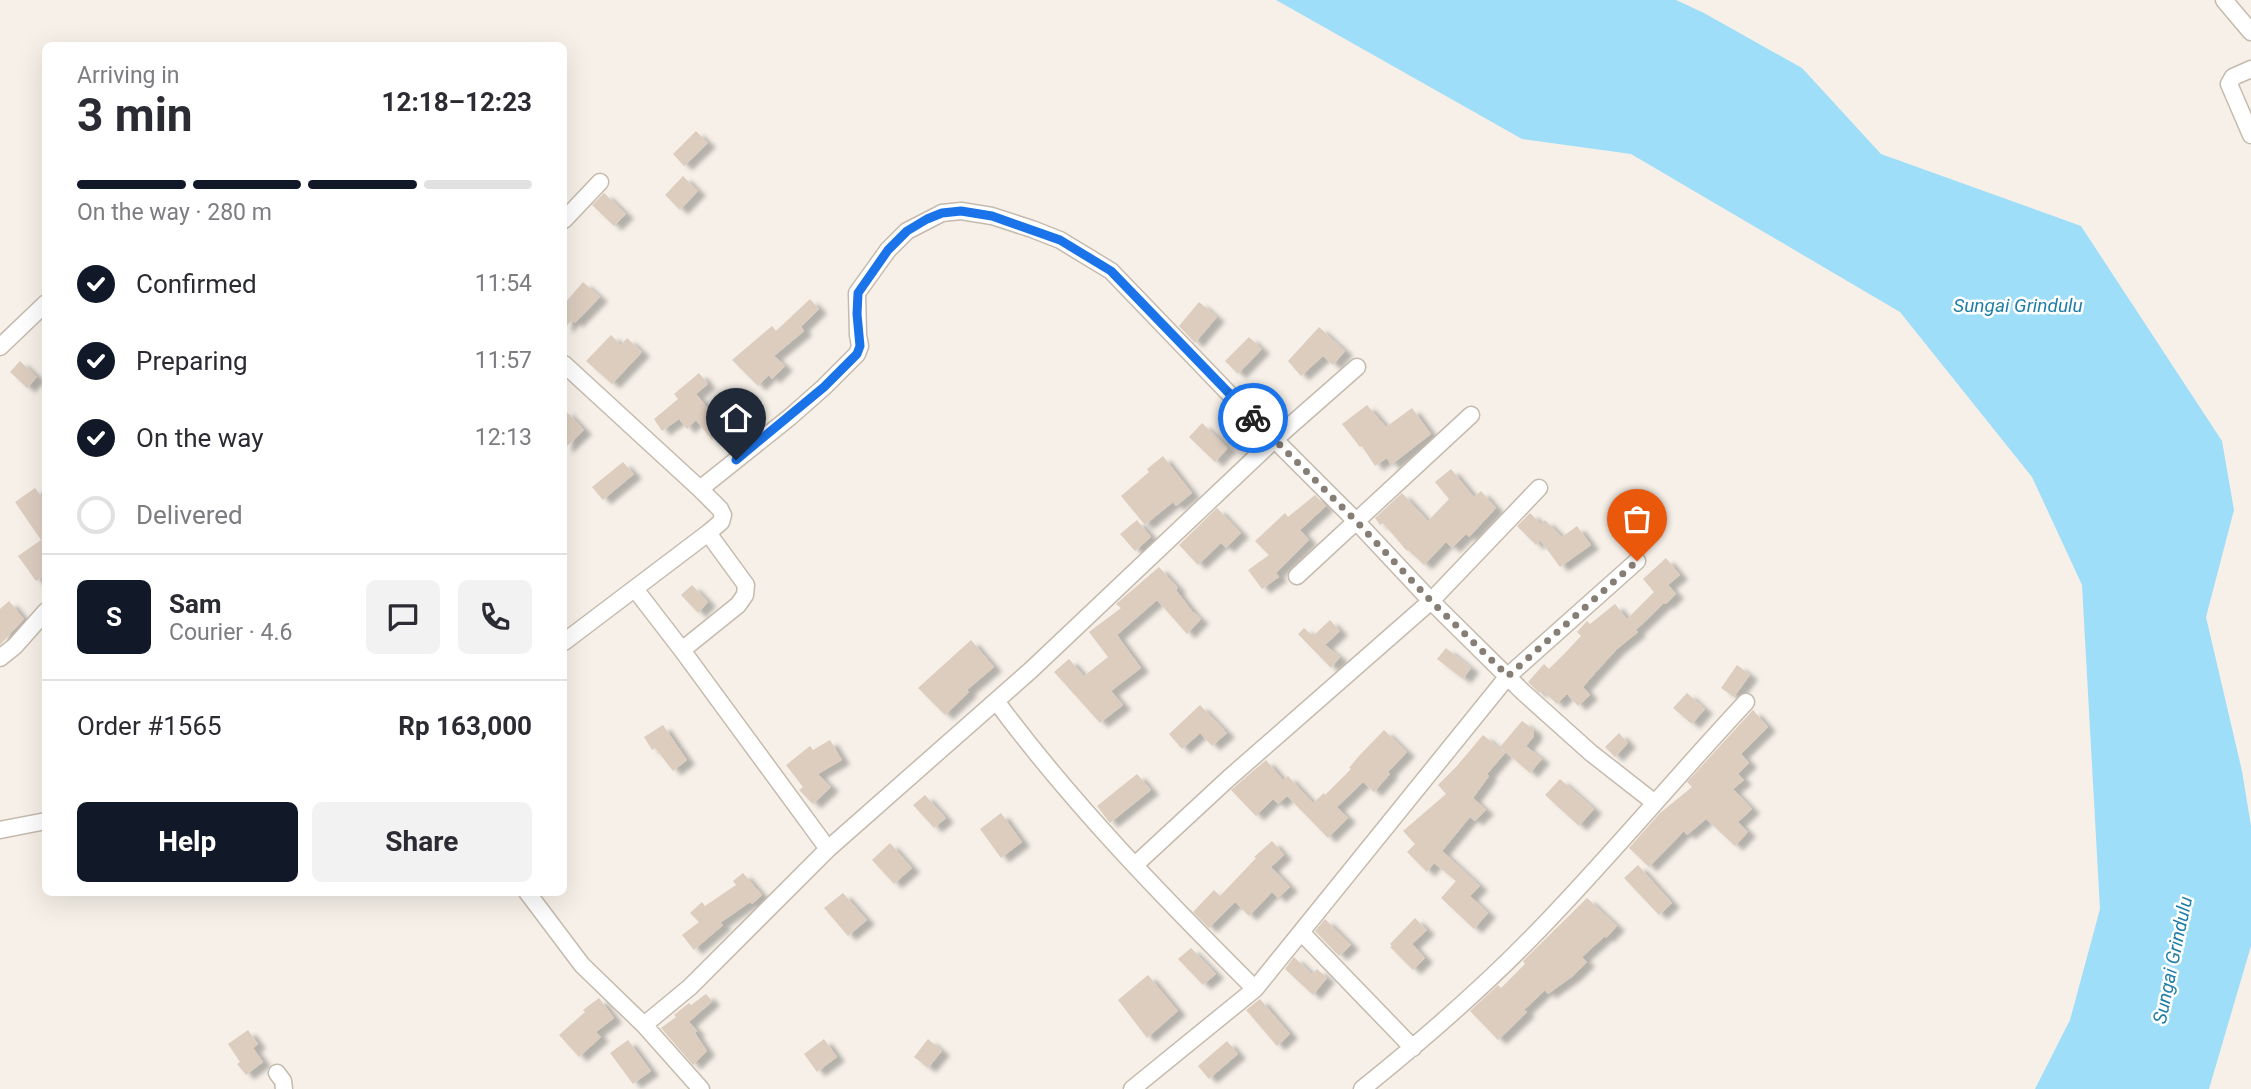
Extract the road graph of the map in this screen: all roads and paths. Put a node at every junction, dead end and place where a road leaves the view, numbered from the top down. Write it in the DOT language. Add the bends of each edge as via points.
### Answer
graph roads {
  1 [pos="2224,0"];
  2 [pos="2251,33"];
  3 [pos="2251,69"];
  4 [pos="2251,135"];
  5 [pos="600,182"];
  6 [pos="567,217"];
  7 [pos="42,307"];
  8 [pos="0,347"];
  9 [pos="567,367"];
  10 [pos="1357,367"];
  11 [pos="1471,415"];
  12 [pos="1274,440"];
  13 [pos="1539,488"];
  14 [pos="700,489"];
  15 [pos="1356,521"];
  16 [pos="708,533"];
  17 [pos="1637,561"];
  18 [pos="1297,576"];
  19 [pos="635,589"];
  20 [pos="1431,601"];
  21 [pos="42,616"];
  22 [pos="567,640"];
  23 [pos="682,650"];
  24 [pos="0,658"];
  25 [pos="1508,676"];
  26 [pos="996,701"];
  27 [pos="1746,702"];
  28 [pos="1655,803"];
  29 [pos="42,822"];
  30 [pos="0,830"];
  31 [pos="828,849"];
  32 [pos="1135,865"];
  33 [pos="530,896"];
  34 [pos="1301,932"];
  35 [pos="1255,989"];
  36 [pos="643,1025"];
  37 [pos="1413,1048"];
  38 [pos="278,1073"];
  39 [pos="284,1089"];
  40 [pos="701,1089"];
  41 [pos="1132,1089"];
  42 [pos="1362,1089"];
  1 -- 2 [label="street"];
  3 -- 4 [label="street" via="2228,84"];
  5 -- 6 [label="street"];
  7 -- 8 [label="street"];
  9 -- 14 [label="street"];
  10 -- 12 [label="street"];
  11 -- 15 [label="street"];
  12 -- 14 [label="street" via="1111,271 1060,240 992,216 961,211 927,219 888,250 858,293 857,354 790,418"];
  12 -- 15 [label="street"];
  12 -- 26 [label="street"];
  13 -- 20 [label="street"];
  14 -- 16 [label="street" via="723,515"];
  15 -- 18 [label="street"];
  15 -- 20 [label="street"];
  16 -- 19 [label="street"];
  16 -- 23 [label="street" via="746,585 745,595"];
  17 -- 25 [label="street"];
  19 -- 22 [label="street"];
  19 -- 23 [label="street"];
  20 -- 25 [label="street"];
  20 -- 32 [label="street"];
  21 -- 24 [label="street"];
  23 -- 31 [label="street"];
  25 -- 28 [label="street" via="1591,753"];
  25 -- 34 [label="street"];
  26 -- 31 [label="street"];
  26 -- 32 [label="street" via="1072,797"];
  27 -- 28 [label="street"];
  28 -- 37 [label="street" via="1536,934"];
  29 -- 30 [label="street"];
  31 -- 36 [label="street" via="690,987"];
  32 -- 35 [label="street"];
  33 -- 36 [label="street" via="582,965"];
  34 -- 35 [label="street"];
  34 -- 37 [label="street"];
  35 -- 41 [label="street"];
  36 -- 40 [label="street"];
  37 -- 42 [label="street"];
  38 -- 39 [label="street"];
}
